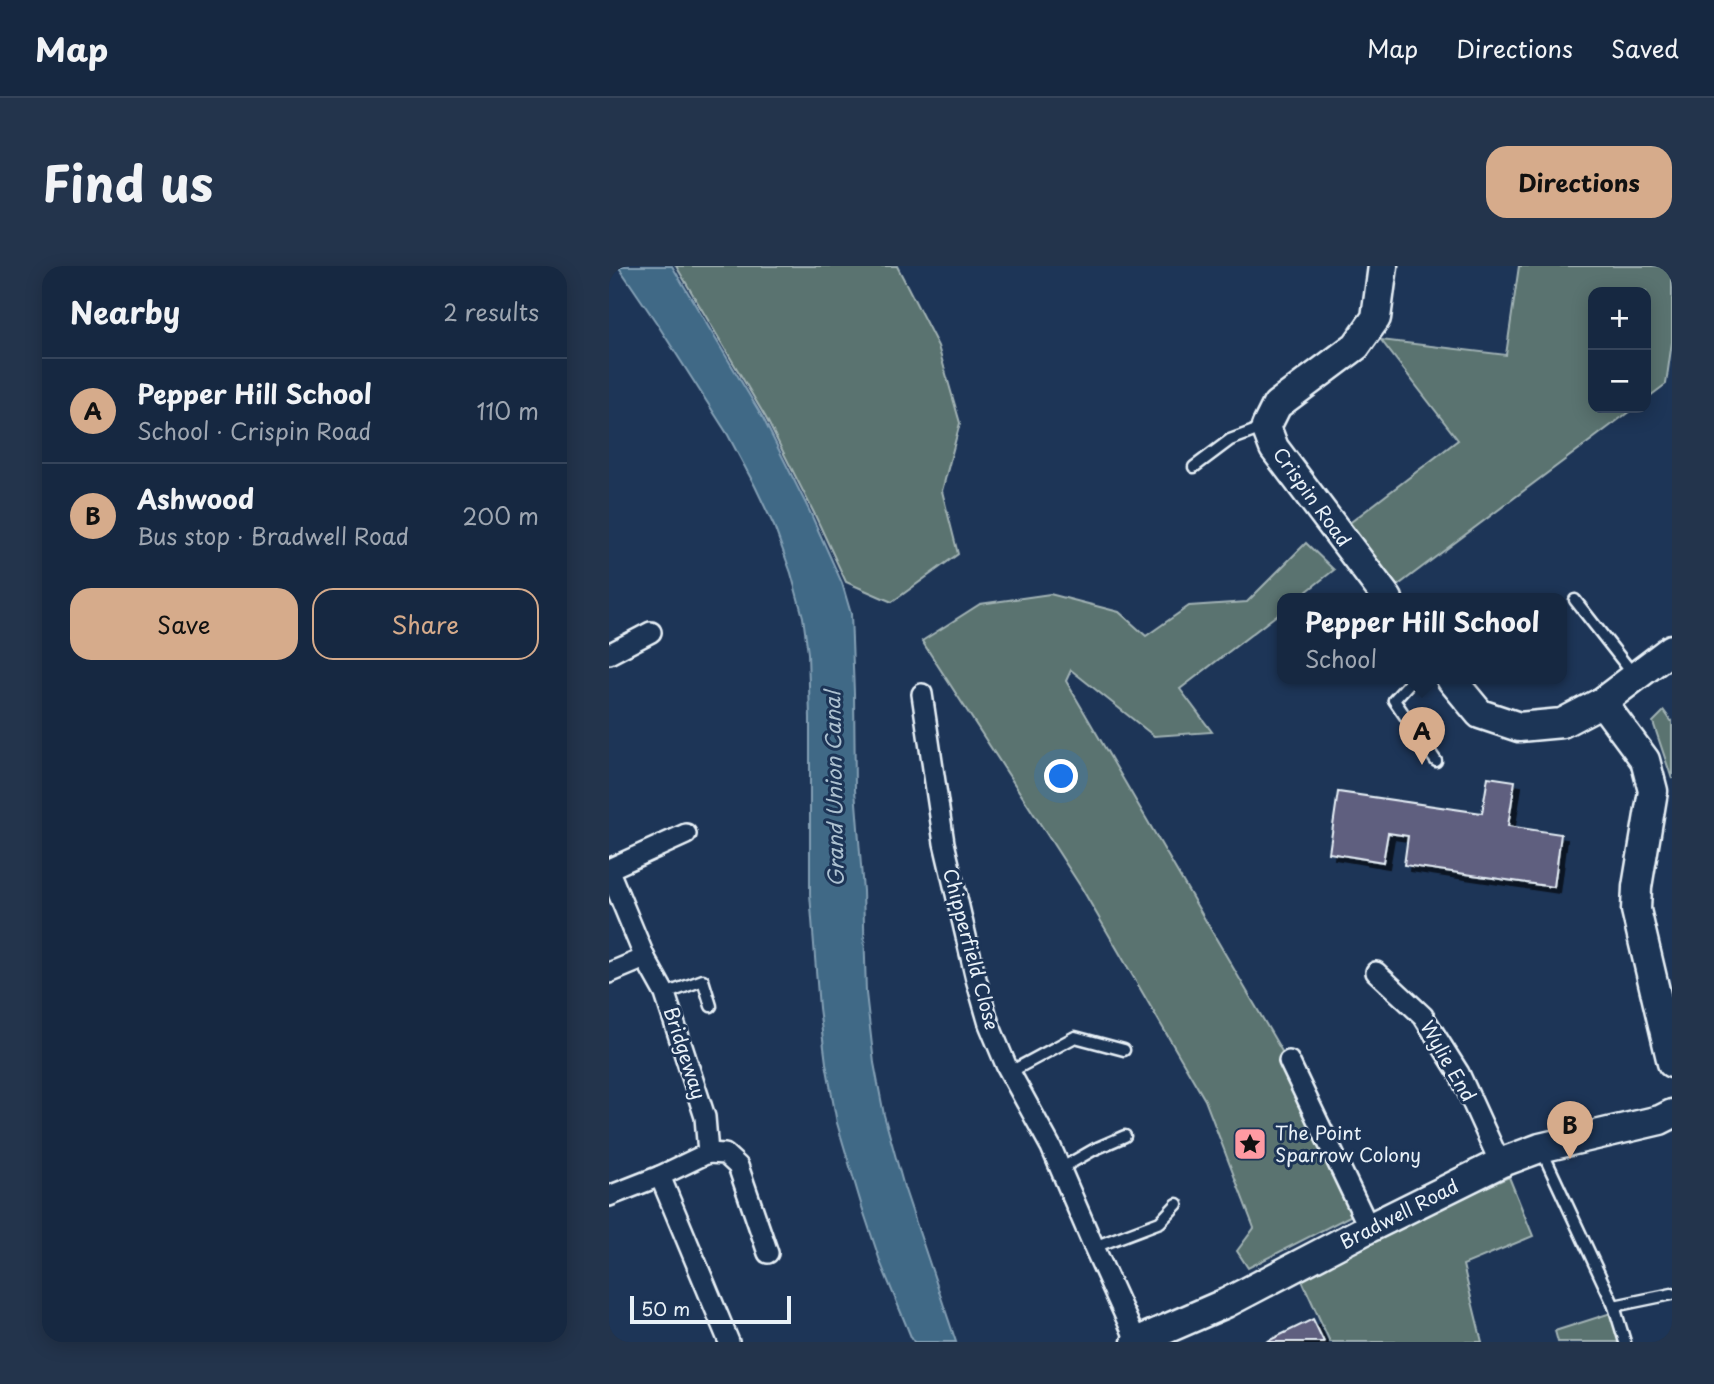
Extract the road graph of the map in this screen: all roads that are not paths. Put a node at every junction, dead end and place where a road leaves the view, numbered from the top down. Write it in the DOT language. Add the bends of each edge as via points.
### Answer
graph roads {
  1 [pos="1383,266"];
  2 [pos="1266,427"];
  3 [pos="1193,467"];
  4 [pos="1383,593"];
  5 [pos="1575,600"];
  6 [pos="651,632"];
  7 [pos="1672,649"];
  8 [pos="609,654"];
  9 [pos="1635,677"];
  10 [pos="1408,684"];
  11 [pos="1455,684"];
  12 [pos="922,694"];
  13 [pos="1602,702"];
  14 [pos="1436,761"];
  15 [pos="686,834"];
  16 [pos="609,870"];
  17 [pos="645,958"];
  18 [pos="1376,972"];
  19 [pos="609,974"];
  20 [pos="665,994"];
  21 [pos="711,1006"];
  22 [pos="1124,1050"];
  23 [pos="1289,1061"];
  24 [pos="1672,1063"];
  25 [pos="1010,1072"];
  26 [pos="1672,1114"];
  27 [pos="1125,1136"];
  28 [pos="1540,1148"];
  29 [pos="708,1153"];
  30 [pos="1500,1163"];
  31 [pos="1060,1169"];
  32 [pos="660,1176"];
  33 [pos="609,1196"];
  34 [pos="1177,1203"];
  35 [pos="1359,1233"];
  36 [pos="1094,1247"];
  37 [pos="768,1253"];
  38 [pos="1672,1294"];
  39 [pos="1615,1306"];
  40 [pos="729,1342"];
  41 [pos="1137,1342"];
  42 [pos="1625,1342"];
  1 -- 2 [label="street, Crispin Road" via="1376,318 1356,346 1277,405"];
  2 -- 3 [label="lane" via="1230,440"];
  2 -- 4 [label="street, Crispin Road" via="1273,448"];
  5 -- 9 [label="lane"];
  6 -- 8 [label="street"];
  7 -- 9 [label="street"];
  9 -- 13 [label="street"];
  10 -- 14 [label="lane" via="1394,700"];
  11 -- 13 [label="street" via="1480,714 1519,727 1562,723"];
  12 -- 25 [label="street, Chipperfield Close" via="944,843 960,915 989,1024"];
  13 -- 24 [label="street" via="1645,760 1653,791 1636,910"];
  15 -- 16 [label="street, Bridgeway"];
  16 -- 17 [label="street, Bridgeway"];
  17 -- 19 [label="street"];
  17 -- 20 [label="street, Bridgeway"];
  18 -- 30 [label="street, Wylie End" via="1423,1016 1459,1073"];
  20 -- 21 [label="lane" via="703,981"];
  20 -- 29 [label="street, Bridgeway" via="705,1116"];
  22 -- 25 [label="lane" via="1075,1037"];
  23 -- 35 [label="street"];
  25 -- 31 [label="street, Chipperfield Close"];
  26 -- 28 [label="street, Bradwell Road"];
  27 -- 31 [label="lane"];
  28 -- 30 [label="street, Bradwell Road"];
  28 -- 39 [label="lane"];
  29 -- 32 [label="street"];
  29 -- 37 [label="street" via="725,1154 737,1166"];
  30 -- 35 [label="street, Bradwell Road"];
  31 -- 36 [label="street, Chipperfield Close"];
  32 -- 33 [label="street"];
  32 -- 40 [label="street"];
  34 -- 36 [label="lane" via="1160,1222"];
  35 -- 41 [label="street, Bradwell Road" via="1226,1303"];
  36 -- 41 [label="street, Chipperfield Close"];
  38 -- 39 [label="lane"];
  39 -- 42 [label="lane"];
}
